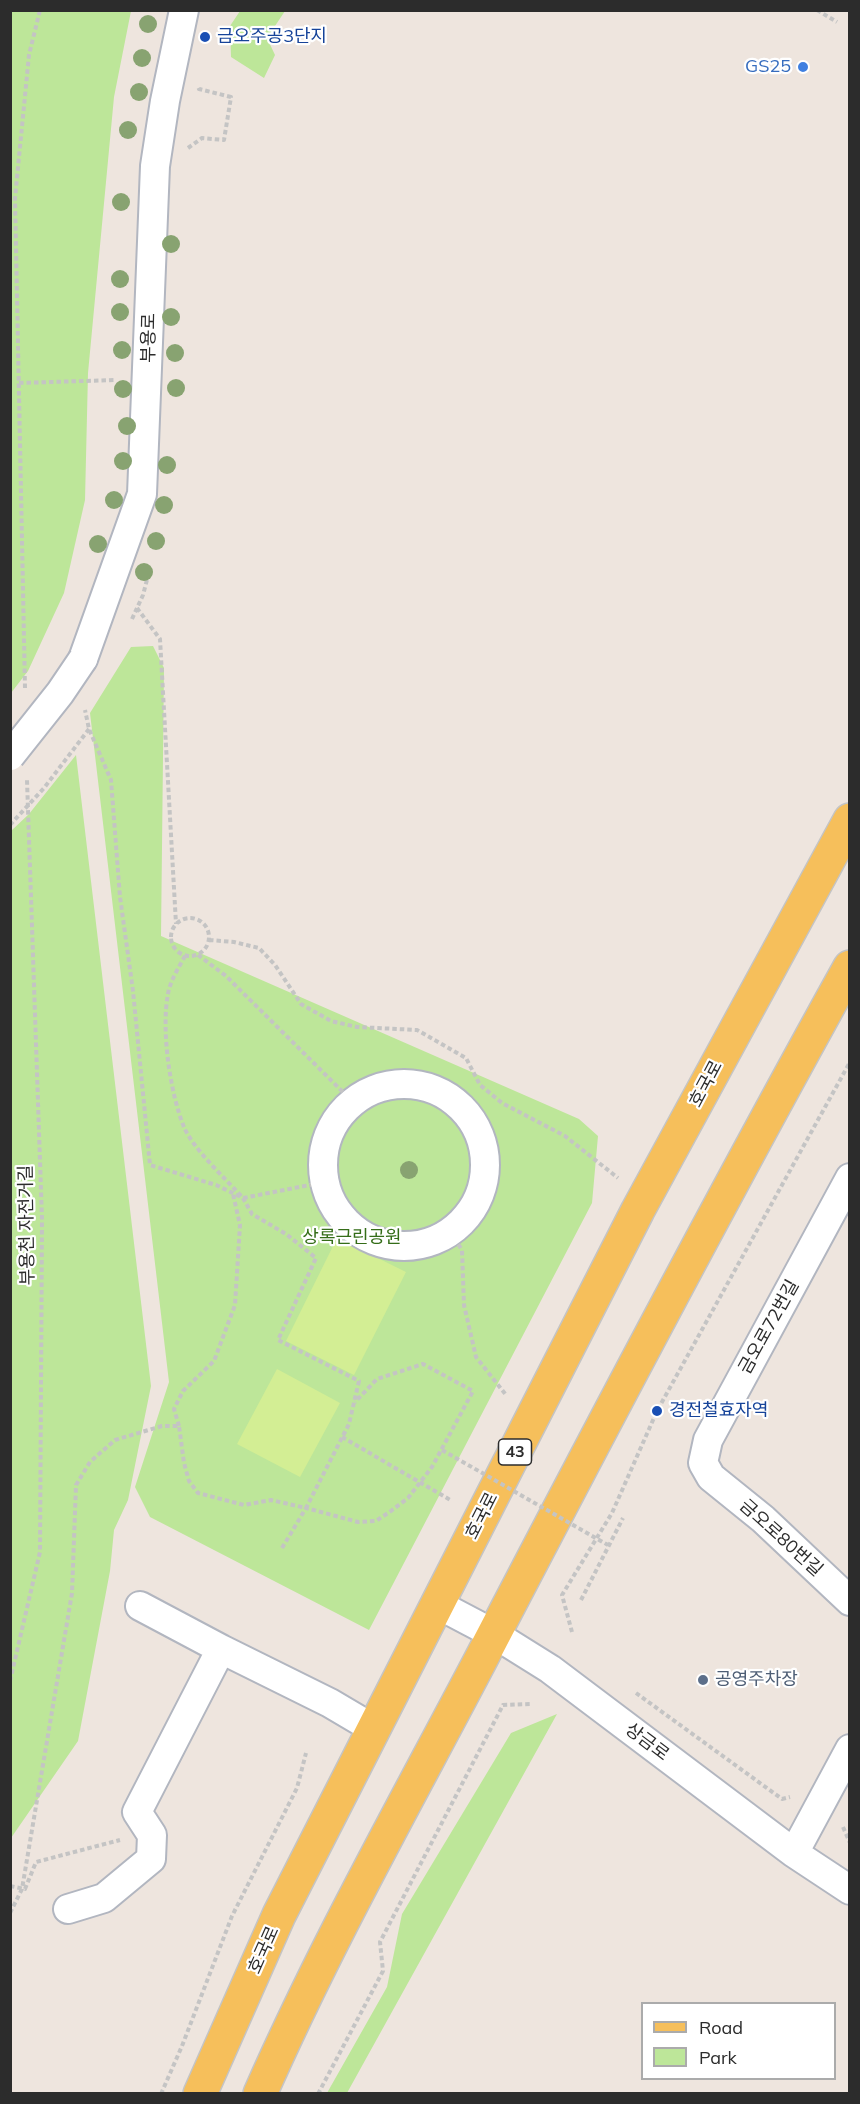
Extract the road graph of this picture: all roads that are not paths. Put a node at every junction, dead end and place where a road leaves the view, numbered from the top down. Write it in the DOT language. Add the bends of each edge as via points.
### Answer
graph roads {
  1 [pos="184,10"];
  2 [pos="19,766"];
  3 [pos="849,820"];
  4 [pos="849,967"];
  5 [pos="849,1178"];
  6 [pos="450,1232"];
  7 [pos="711,1477"];
  8 [pos="849,1601"];
  9 [pos="437,1604"];
  10 [pos="140,1606"];
  11 [pos="494,1634"];
  12 [pos="221,1649"];
  13 [pos="374,1729"];
  14 [pos="849,1749"];
  15 [pos="794,1853"];
  16 [pos="849,1890"];
  17 [pos="68,1909"];
  18 [pos="200,2094"];
  19 [pos="260,2094"];
  1 -- 2 [label="street, 부용로, bridge" via="155,166 142,494 83,659"];
  3 -- 9 [label="main road, 호국로 / 43" via="638,1210"];
  4 -- 11 [label="main road" via="730,1183"];
  5 -- 7 [label="street, 금오로72번길" via="708,1440 703,1463"];
  6 -- 6 [label="street" via="417,1245 382,1244 365,1237 345,1221 330,1199 323,1165 331,1130 340,1115 368,1092 386,1086 423,1086 456,1103 479,1133 484,1150 482,1187 475,1205"];
  7 -- 8 [label="street, 금오로80번길" via="763,1519"];
  9 -- 11 [label="street, 상금로"];
  9 -- 13 [label="main road, 호국로 / 43"];
  10 -- 12 [label="street"];
  11 -- 15 [label="street, 상금로" via="550,1669"];
  11 -- 19 [label="main road" via="292,2020"];
  12 -- 13 [label="street"];
  12 -- 17 [label="street" via="137,1812 152,1835 151,1859 104,1898"];
  13 -- 18 [label="main road, 호국로 / 43" via="279,1915"];
  14 -- 15 [label="street"];
  15 -- 16 [label="street, 상금로"];
}
